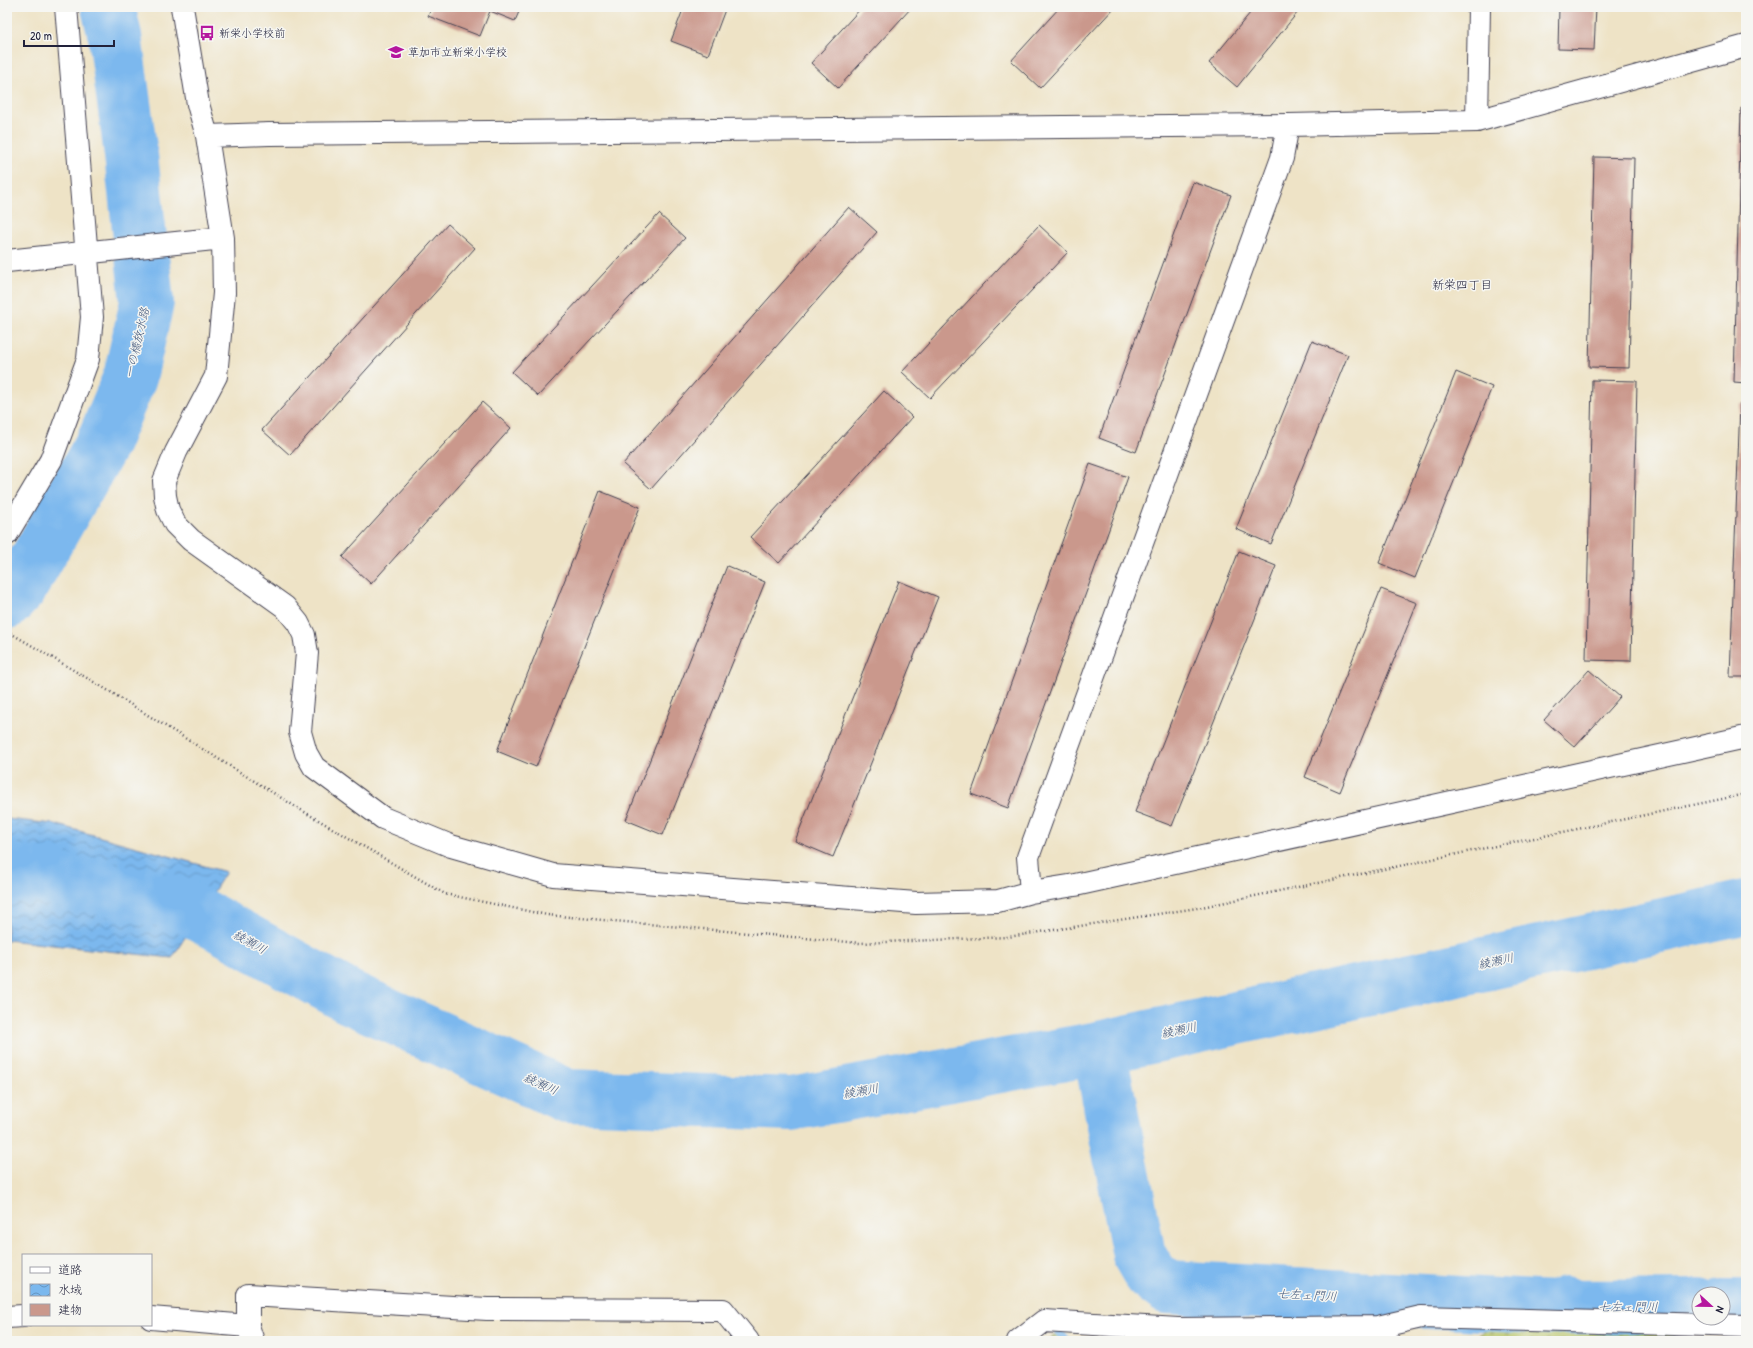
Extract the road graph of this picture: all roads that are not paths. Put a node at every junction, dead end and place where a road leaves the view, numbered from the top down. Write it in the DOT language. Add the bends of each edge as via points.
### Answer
graph roads {
  1 [pos="66,7"];
  2 [pos="182,7"];
  3 [pos="1479,7"];
  4 [pos="1746,46"];
  5 [pos="1477,121"];
  6 [pos="1288,126"];
  7 [pos="207,136"];
  8 [pos="223,238"];
  9 [pos="87,253"];
  10 [pos="7,261"];
  11 [pos="7,534"];
  12 [pos="1746,737"];
  13 [pos="1030,892"];
  14 [pos="22,1316"];
  15 [pos="7,1317"];
  16 [pos="152,1318"];
  17 [pos="1746,1326"];
  18 [pos="251,1334"];
  19 [pos="1383,1334"];
  20 [pos="748,1341"];
  21 [pos="1018,1341"];
  1 -- 9 [label="street"];
  2 -- 7 [label="street" via="198,104"];
  3 -- 5 [label="street"];
  4 -- 5 [label="street"];
  5 -- 6 [label="street"];
  6 -- 7 [label="street"];
  6 -- 13 [label="street" via="1282,158 1028,857"];
  7 -- 8 [label="street"];
  8 -- 9 [label="street"];
  8 -- 13 [label="street" via="224,293 216,376 176,452 164,481 165,496 175,524 191,540 285,607 298,623 304,635 307,653 300,732 306,753 314,767 383,818 451,846 553,875 916,903 998,901"];
  9 -- 10 [label="street"];
  9 -- 11 [label="street" via="92,318 88,359 52,460"];
  12 -- 13 [label="street" via="1075,885"];
  14 -- 15 [label="street"];
  16 -- 18 [label="street"];
  17 -- 19 [label="street" via="1420,1317"];
  18 -- 20 [label="street" via="248,1295 487,1309 723,1310"];
  19 -- 21 [label="street" via="1178,1329 1044,1321"];
}
